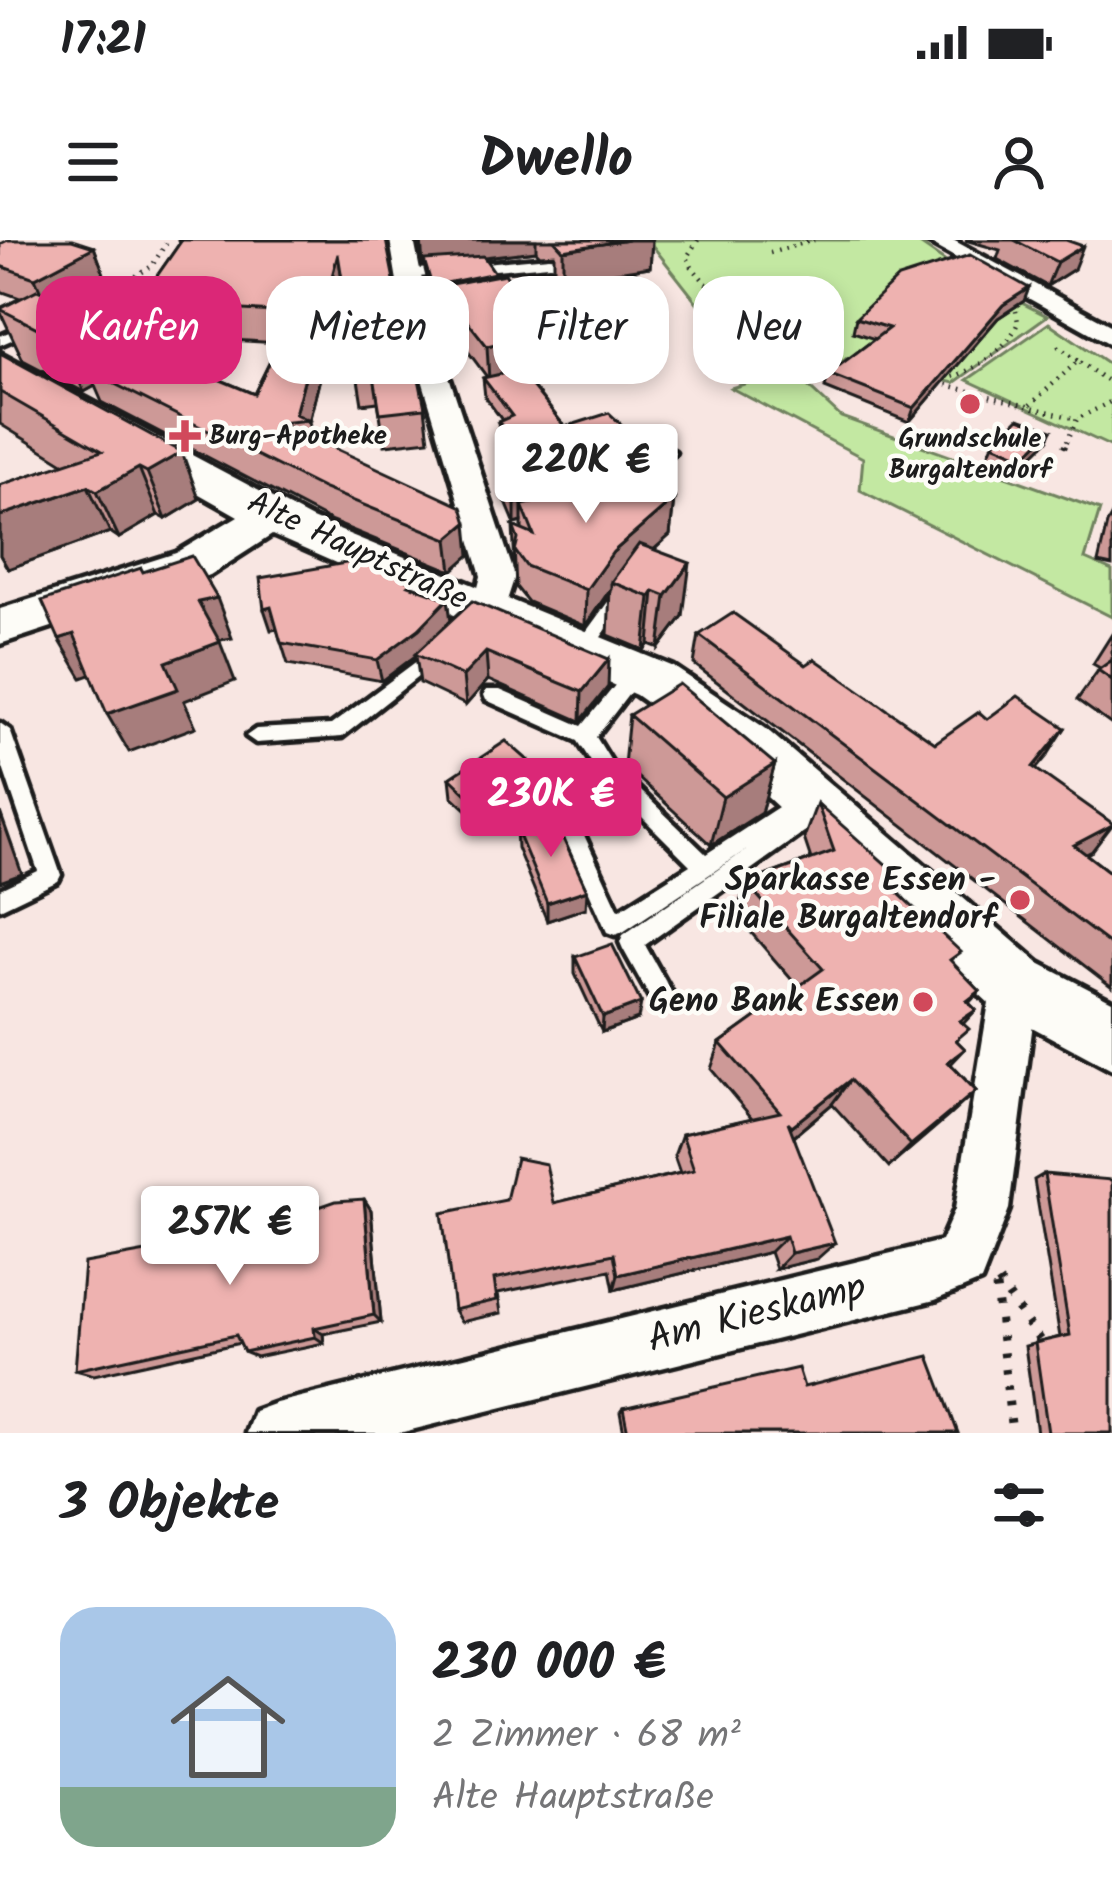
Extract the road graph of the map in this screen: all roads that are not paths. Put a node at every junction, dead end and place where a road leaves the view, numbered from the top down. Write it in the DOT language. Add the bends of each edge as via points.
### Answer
graph roads {
  1 [pos="936,240"];
  2 [pos="412,259"];
  3 [pos="594,261"];
  4 [pos="36,324"];
  5 [pos="1112,337"];
  6 [pos="0,341"];
  7 [pos="0,365"];
  8 [pos="668,452"];
  9 [pos="588,497"];
  10 [pos="271,516"];
  11 [pos="320,540"];
  12 [pos="193,565"];
  13 [pos="636,581"];
  14 [pos="470,620"];
  15 [pos="0,627"];
  16 [pos="581,652"];
  17 [pos="636,673"];
  18 [pos="493,695"];
  19 [pos="0,730"];
  20 [pos="256,736"];
  21 [pos="585,736"];
  22 [pos="815,803"];
  23 [pos="562,811"];
  24 [pos="705,866"];
  25 [pos="0,900"];
  26 [pos="1015,985"];
  27 [pos="661,995"];
  28 [pos="1112,1036"];
  29 [pos="276,1433"];
  1 -- 5 [label="street"];
  2 -- 3 [label="lane"];
  2 -- 14 [label="street" via="498,537 498,576"];
  4 -- 6 [label="lane"];
  7 -- 10 [label="main road, Alte Hauptstraße" via="83,402"];
  8 -- 9 [label="lane"];
  10 -- 11 [label="main road, Alte Hauptstraße"];
  10 -- 12 [label="main road"];
  11 -- 12 [label="main road" via="248,561"];
  11 -- 14 [label="main road, Alte Hauptstraße"];
  12 -- 15 [label="main road"];
  13 -- 16 [label="lane"];
  14 -- 16 [label="main road, Alte Hauptstraße"];
  14 -- 20 [label="lane" via="335,732"];
  16 -- 17 [label="main road, Alte Hauptstraße"];
  17 -- 21 [label="lane"];
  17 -- 22 [label="main road, Alte Hauptstraße" via="701,710"];
  18 -- 21 [label="lane"];
  19 -- 25 [label="lane" via="50,875"];
  21 -- 24 [label="lane" via="605,768"];
  22 -- 24 [label="lane"];
  22 -- 26 [label="main road, Alte Hauptstraße"];
  22 -- 27 [label="lane" via="631,942"];
  23 -- 24 [label="lane" via="616,925"];
  26 -- 28 [label="main road, Alte Hauptstraße"];
  26 -- 29 [label="street, Am Kieskamp" via="982,1209 961,1262"];
}
